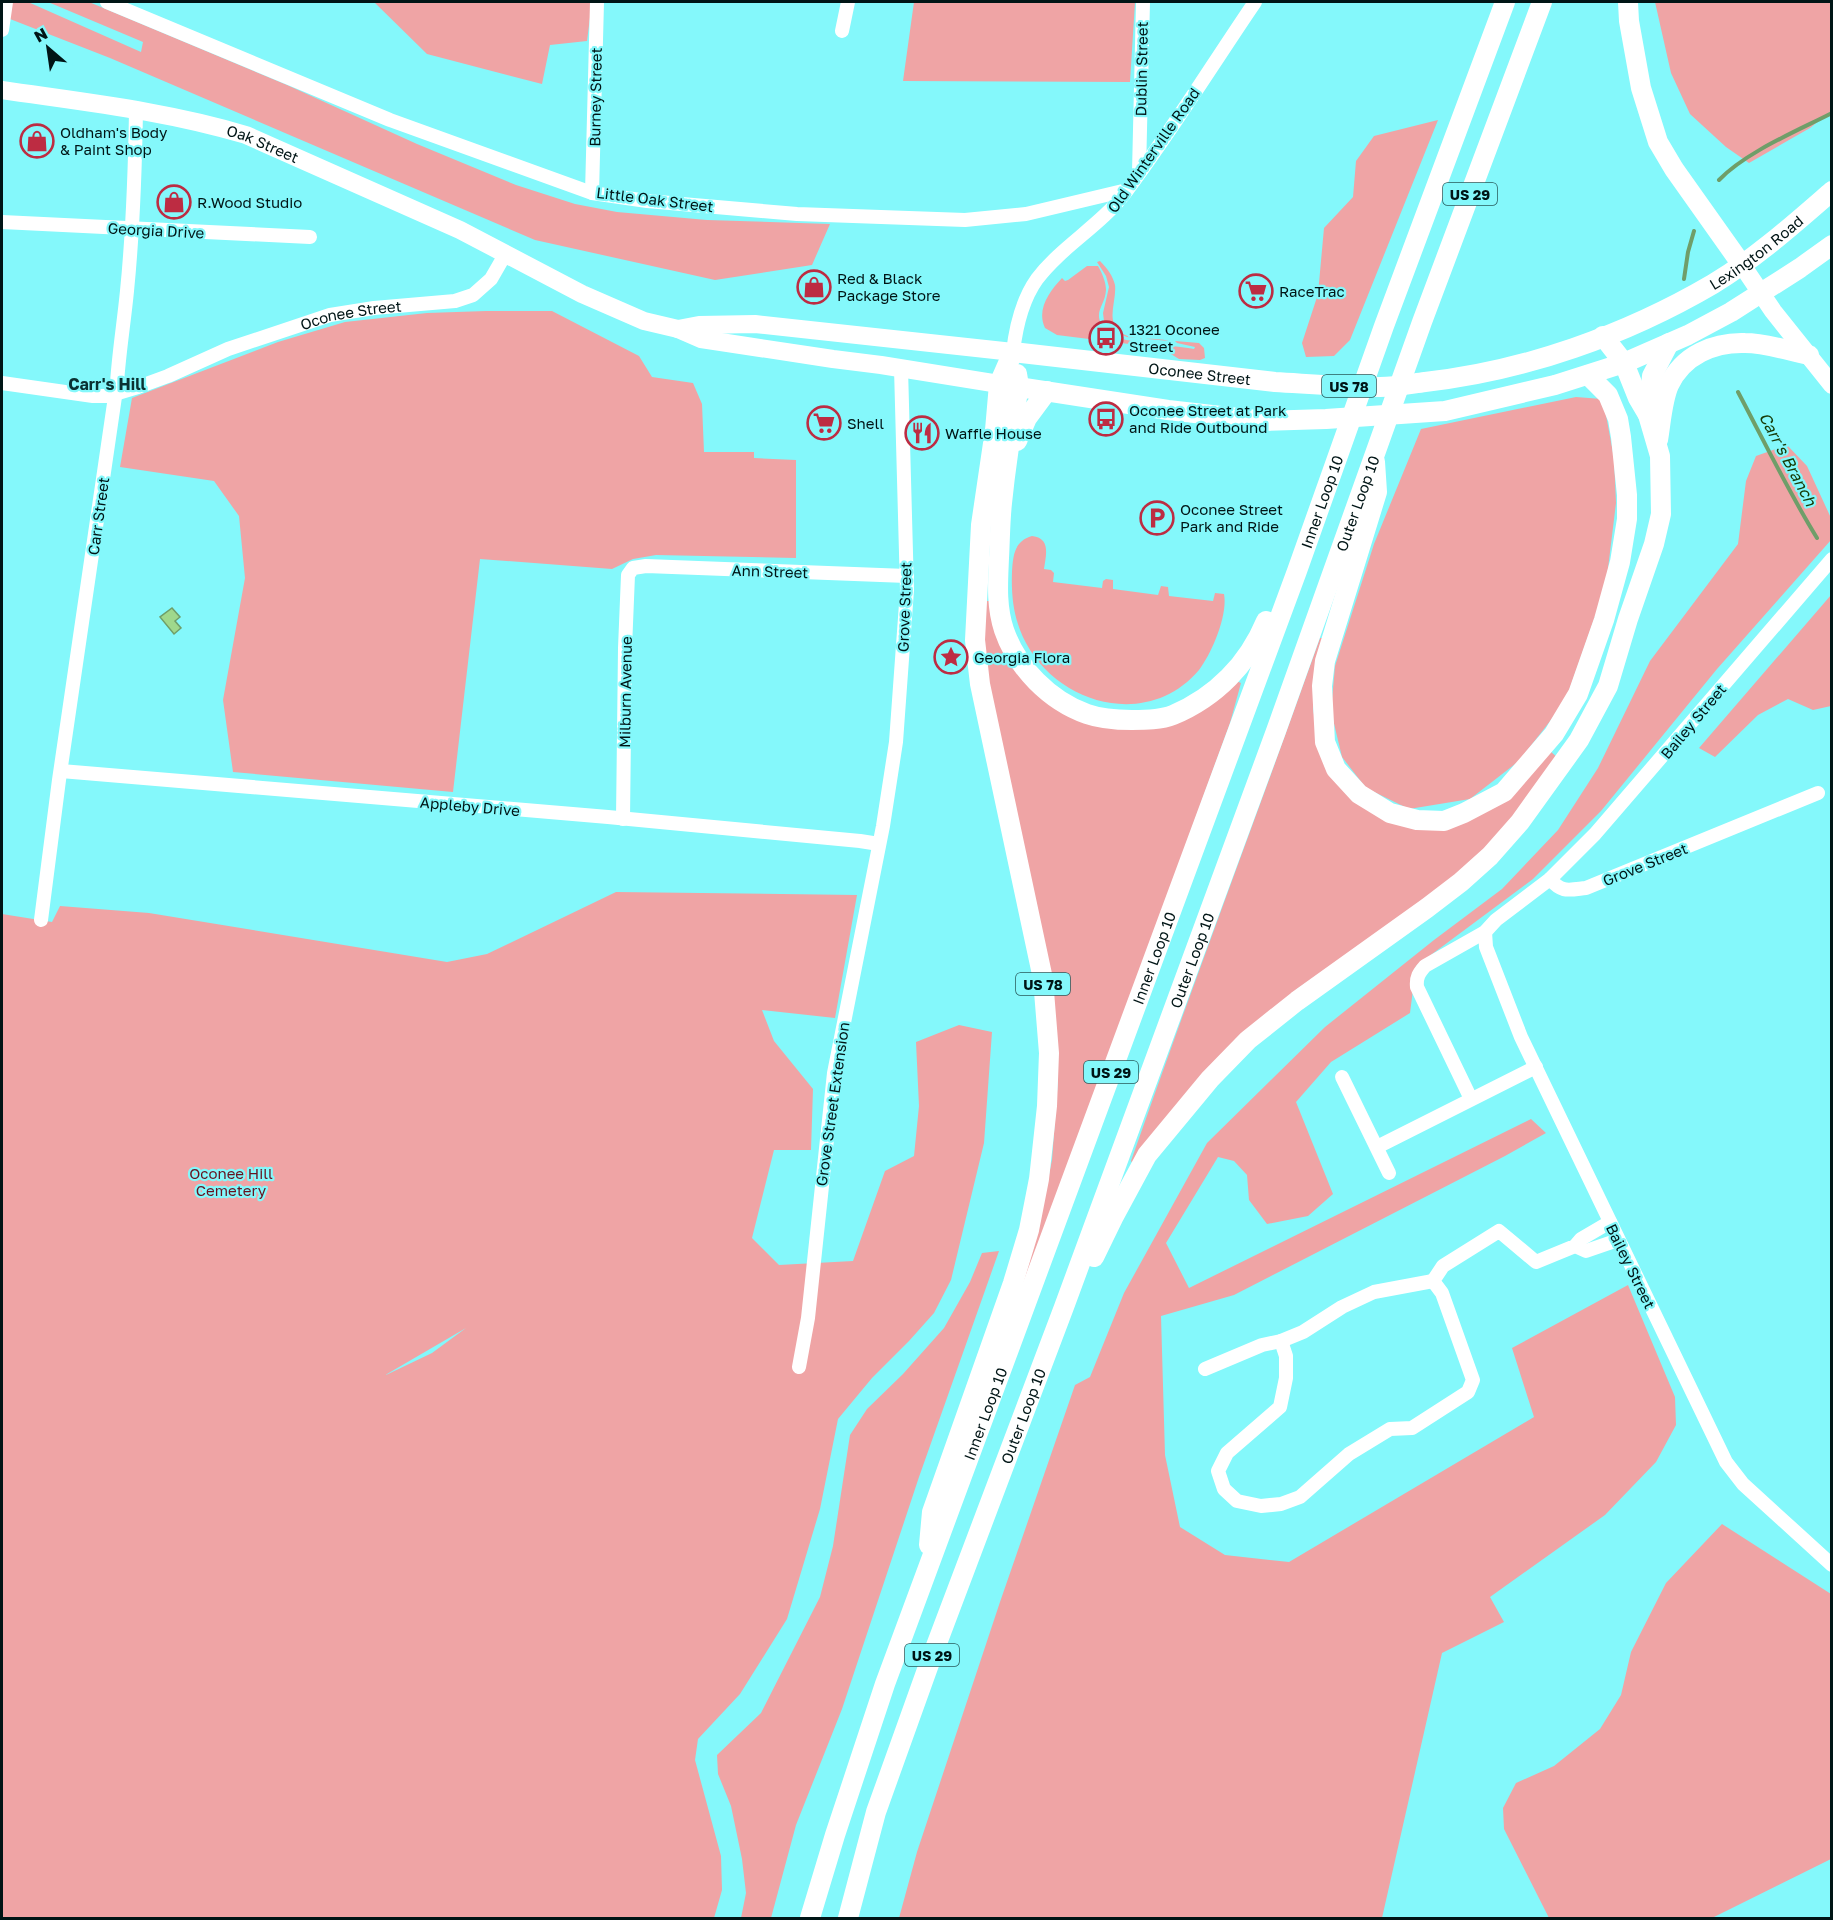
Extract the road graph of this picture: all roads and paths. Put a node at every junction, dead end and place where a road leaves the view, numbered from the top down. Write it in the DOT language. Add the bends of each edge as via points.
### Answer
graph roads {
  1 [pos="6,2"];
  2 [pos="107,2"];
  3 [pos="597,2"];
  4 [pos="848,2"];
  5 [pos="1143,2"];
  6 [pos="1255,2"];
  7 [pos="1542,2"];
  8 [pos="1628,2"];
  9 [pos="1504,4"];
  10 [pos="2,30"];
  11 [pos="842,31"];
  12 [pos="2,90"];
  13 [pos="136,111"];
  14 [pos="1140,172"];
  15 [pos="1127,190"];
  16 [pos="1832,191"];
  17 [pos="592,193"];
  18 [pos="2,222"];
  19 [pos="131,229"];
  20 [pos="310,237"];
  21 [pos="1832,245"];
  22 [pos="506,253"];
  23 [pos="1742,264"];
  24 [pos="1761,293"];
  25 [pos="1673,305"];
  26 [pos="678,329"];
  27 [pos="1688,335"];
  28 [pos="1603,336"];
  29 [pos="1669,343"];
  30 [pos="1803,347"];
  31 [pos="1013,352"];
  32 [pos="1624,363"];
  33 [pos="901,368"];
  34 [pos="1588,375"];
  35 [pos="2,383"];
  36 [pos="1009,385"];
  37 [pos="1832,385"];
  38 [pos="1047,391"];
  39 [pos="116,393"];
  40 [pos="1648,415"];
  41 [pos="1657,442"];
  42 [pos="1374,454"];
  43 [pos="1009,457"];
  44 [pos="1832,559"];
  45 [pos="633,568"];
  46 [pos="1297,571"];
  47 [pos="907,576"];
  48 [pos="61,771"];
  49 [pos="1818,793"];
  50 [pos="623,819"];
  51 [pos="879,844"];
  52 [pos="1550,879"];
  53 [pos="41,920"];
  54 [pos="1485,932"];
  55 [pos="1536,1067"];
  56 [pos="1342,1077"];
  57 [pos="1471,1099"];
  58 [pos="1377,1147"];
  59 [pos="1389,1173"];
  60 [pos="1610,1222"];
  61 [pos="1618,1240"];
  62 [pos="1575,1246"];
  63 [pos="1433,1281"];
  64 [pos="1064,1307"];
  65 [pos="1281,1341"];
  66 [pos="799,1367"];
  67 [pos="1205,1369"];
  68 [pos="1832,1565"];
  69 [pos="925,1574"];
  70 [pos="810,1918"];
  71 [pos="848,1918"];
  1 -- 10 [label="street"];
  2 -- 17 [label="street, Little Oak Street" via="390,120"];
  3 -- 17 [label="street, Burney Street"];
  4 -- 11 [label="street"];
  5 -- 14 [label="street, Dublin Street"];
  6 -- 14 [label="street, Old Winterville Road"];
  7 -- 42 [label="highway, Outer Loop 10 / US 29"];
  8 -- 23 [label="highway" via="1641,88 1658,142"];
  9 -- 46 [label="highway, Inner Loop 10 / US 29"];
  12 -- 13 [label="main road, Oak Street"];
  13 -- 19 [label="street, Carr Street"];
  13 -- 22 [label="main road, Oak Street" via="246,135"];
  14 -- 15 [label="street, Old Winterville Road"];
  15 -- 17 [label="street, Little Oak Street" via="1026,214 965,220 797,214"];
  15 -- 31 [label="street, Old Winterville Road" via="1107,215 1036,281 1022,310"];
  16 -- 23 [label="highway, Lexington Road / US 78"];
  18 -- 19 [label="street, Georgia Drive"];
  19 -- 20 [label="street, Georgia Drive"];
  19 -- 39 [label="street, Carr Street"];
  21 -- 24 [label="highway"];
  22 -- 26 [label="main road, Oconee Street" via="582,294 644,321"];
  22 -- 39 [label="street, Oconee Street" via="490,279 473,295 455,301 330,315"];
  23 -- 24 [label="main road"];
  23 -- 25 [label="highway, Lexington Road / US 78"];
  24 -- 27 [label="highway"];
  24 -- 30 [label="main road"];
  25 -- 28 [label="highway, Oconee Street / US 78"];
  26 -- 31 [label="main road, Oconee Street" via="755,324"];
  26 -- 33 [label="main road, Oconee Street" via="701,339"];
  27 -- 29 [label="highway"];
  27 -- 30 [label="highway" via="1748,332"];
  28 -- 31 [label="highway, Oconee Street / US 78" via="1533,361 1461,378 1382,387 1275,382"];
  28 -- 32 [label="highway"];
  29 -- 32 [label="highway, Oconee Street"];
  29 -- 40 [label="highway" via="1652,376"];
  30 -- 37 [label="main road"];
  30 -- 41 [label="highway" via="1722,344 1686,361 1668,387"];
  31 -- 36 [label="highway, US 78"];
  32 -- 34 [label="highway, Oconee Street"];
  32 -- 40 [label="highway"];
  33 -- 36 [label="main road, Oconee Street"];
  33 -- 47 [label="street, Grove Street"];
  34 -- 38 [label="highway, Oconee Street" via="1445,411 1282,422 1168,410"];
  34 -- 42 [label="highway" via="1608,395 1618,419 1628,495 1620,562 1604,620 1578,694 1554,734 1504,792 1444,820 1417,820 1390,813 1359,794 1336,769 1325,742 1325,661 1377,492"];
  35 -- 39 [label="street, Oconee Street" via="93,396"];
  36 -- 38 [label="highway, Oconee Street"];
  36 -- 43 [label="highway"];
  36 -- 69 [label="highway, US 78" via="995,430 981,525 975,640 980,684 1043,979 1049,1053 1047,1106 1029,1230 932,1512"];
  38 -- 43 [label="highway" via="1027,418"];
  39 -- 48 [label="street, Carr Street"];
  40 -- 41 [label="highway"];
  41 -- 64 [label="highway" via="1662,483 1661,514 1654,544 1608,686 1579,740 1520,822 1490,856 1461,882 1297,1001 1248,1040 1210,1078 1147,1155 1081,1286"];
  42 -- 64 [label="highway, Outer Loop 10 / US 29"];
  43 -- 46 [label="highway" via="999,570 998,608 1004,630 1026,670 1044,688 1064,704 1089,715 1143,720 1171,716 1199,702 1231,677 1256,643 1275,598"];
  44 -- 52 [label="street, Bailey Street" via="1603,825"];
  45 -- 47 [label="street, Ann Street"];
  45 -- 50 [label="street, Milburn Avenue" via="628,575"];
  46 -- 69 [label="highway, Inner Loop 10 / US 29"];
  47 -- 51 [label="street, Grove Street" via="896,742"];
  48 -- 50 [label="street, Appleby Drive"];
  48 -- 53 [label="street, Carr Street"];
  49 -- 52 [label="street, Grove Street" via="1586,888 1564,890"];
  50 -- 51 [label="street, Appleby Drive"];
  51 -- 66 [label="street, Grove Street Extension" via="834,1073 808,1318"];
  52 -- 54 [label="street"];
  54 -- 55 [label="street, Bailey Street" via="1486,947"];
  54 -- 57 [label="street" via="1425,966 1416,979"];
  55 -- 57 [label="street"];
  55 -- 60 [label="street, Bailey Street"];
  56 -- 58 [label="street"];
  57 -- 58 [label="street"];
  58 -- 59 [label="street"];
  60 -- 61 [label="street, Bailey Street"];
  60 -- 62 [label="street"];
  61 -- 62 [label="street" via="1586,1251"];
  61 -- 68 [label="street, Bailey Street" via="1730,1468"];
  62 -- 63 [label="street" via="1536,1262 1499,1231 1443,1266"];
  63 -- 65 [label="street" via="1374,1292"];
  63 -- 65 [label="street" via="1442,1293 1473,1380 1468,1392 1412,1428 1390,1429 1349,1454 1300,1497 1261,1506 1237,1501 1224,1489 1218,1471 1227,1453 1280,1407 1286,1378"];
  64 -- 71 [label="highway, Outer Loop 10 / US 29" via="880,1801"];
  65 -- 67 [label="street"];
  69 -- 70 [label="highway, Inner Loop 10 / US 29" via="859,1758"];
}
